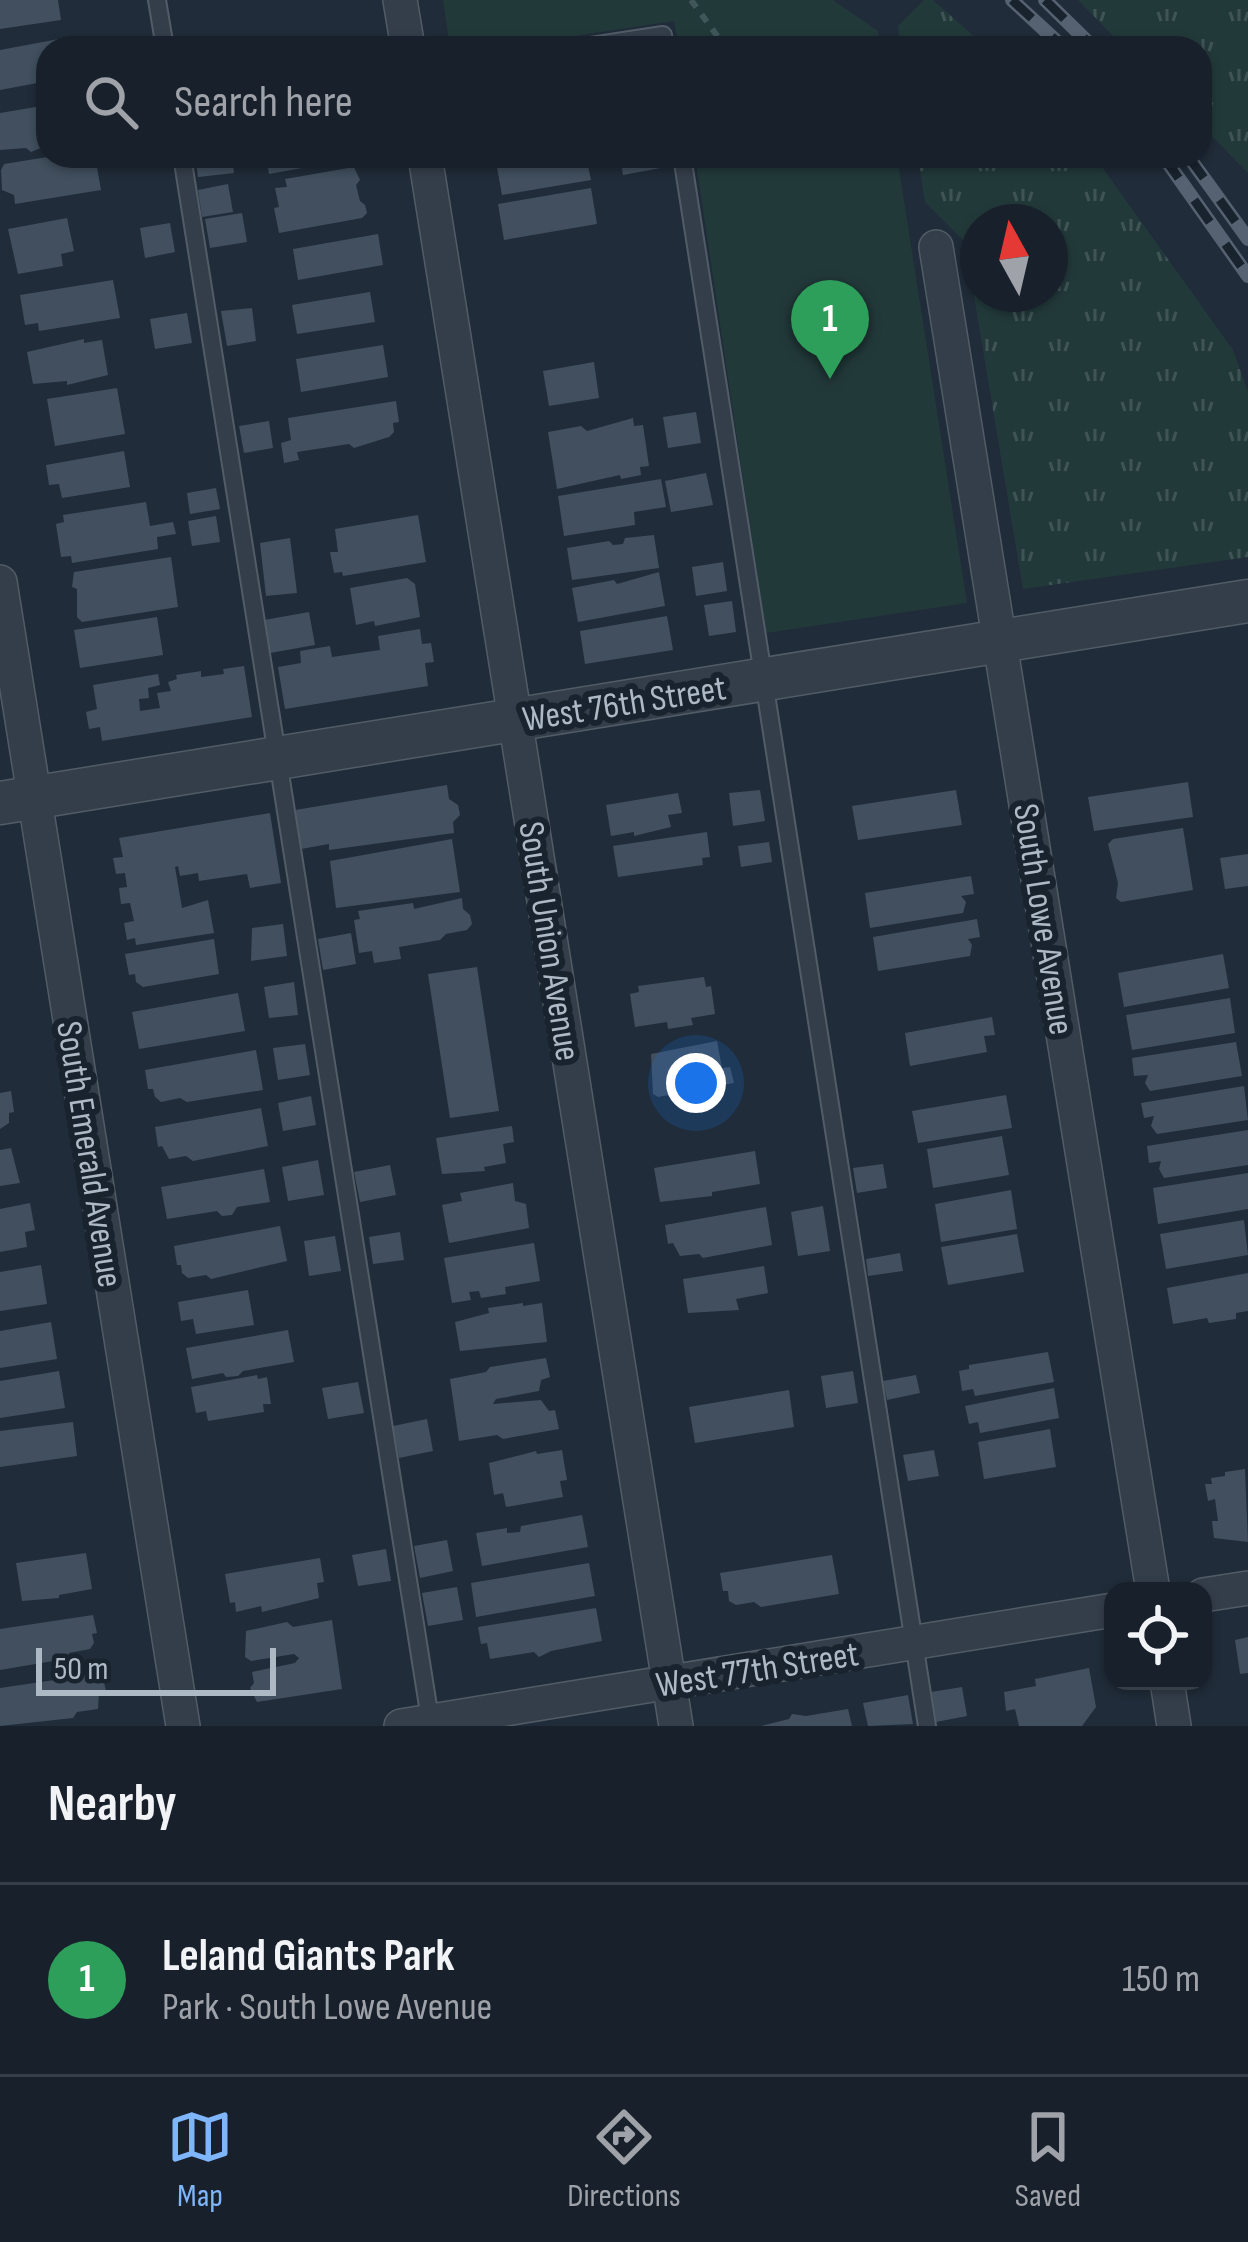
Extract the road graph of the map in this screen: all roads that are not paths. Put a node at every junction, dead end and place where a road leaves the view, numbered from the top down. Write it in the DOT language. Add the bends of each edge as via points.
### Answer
graph roads {
  1 [pos="157,0"];
  2 [pos="400,0"];
  3 [pos="163,36"];
  4 [pos="406,36"];
  5 [pos="184,168"];
  6 [pos="427,168"];
  7 [pos="684,168"];
  8 [pos="937,247"];
  9 [pos="0,582"];
  10 [pos="1248,601"];
  11 [pos="1001,641"];
  12 [pos="763,680"];
  13 [pos="515,719"];
  14 [pos="277,758"];
  15 [pos="17,800"];
  16 [pos="1152,1582"];
  17 [pos="1248,1588"];
  18 [pos="1212,1594"];
  19 [pos="1104,1611"];
  20 [pos="914,1642"];
  21 [pos="669,1682"];
  22 [pos="1168,1690"];
  23 [pos="421,1724"];
  24 [pos="183,1726"];
  25 [pos="676,1726"];
  26 [pos="927,1726"];
  27 [pos="1174,1726"];
  1 -- 3 [label="lane"];
  2 -- 4 [label="street"];
  5 -- 14 [label="lane"];
  6 -- 13 [label="street, South Union Avenue"];
  7 -- 12 [label="lane"];
  8 -- 11 [label="street, South Lowe Avenue"];
  9 -- 15 [label="street, South Emerald Avenue"];
  10 -- 11 [label="street, West 76th Street"];
  11 -- 12 [label="street, West 76th Street"];
  11 -- 16 [label="street, South Lowe Avenue"];
  12 -- 13 [label="street, West 76th Street"];
  12 -- 20 [label="lane"];
  13 -- 14 [label="street, West 76th Street"];
  13 -- 21 [label="street, South Union Avenue"];
  14 -- 15 [label="street, West 76th Street"];
  14 -- 23 [label="lane"];
  15 -- 24 [label="street, South Emerald Avenue"];
  17 -- 18 [label="street"];
  19 -- 20 [label="street, West 77th Street"];
  20 -- 21 [label="street, West 77th Street"];
  20 -- 26 [label="lane"];
  21 -- 23 [label="street, West 77th Street"];
  21 -- 25 [label="street, South Union Avenue"];
  22 -- 27 [label="street"];
}
